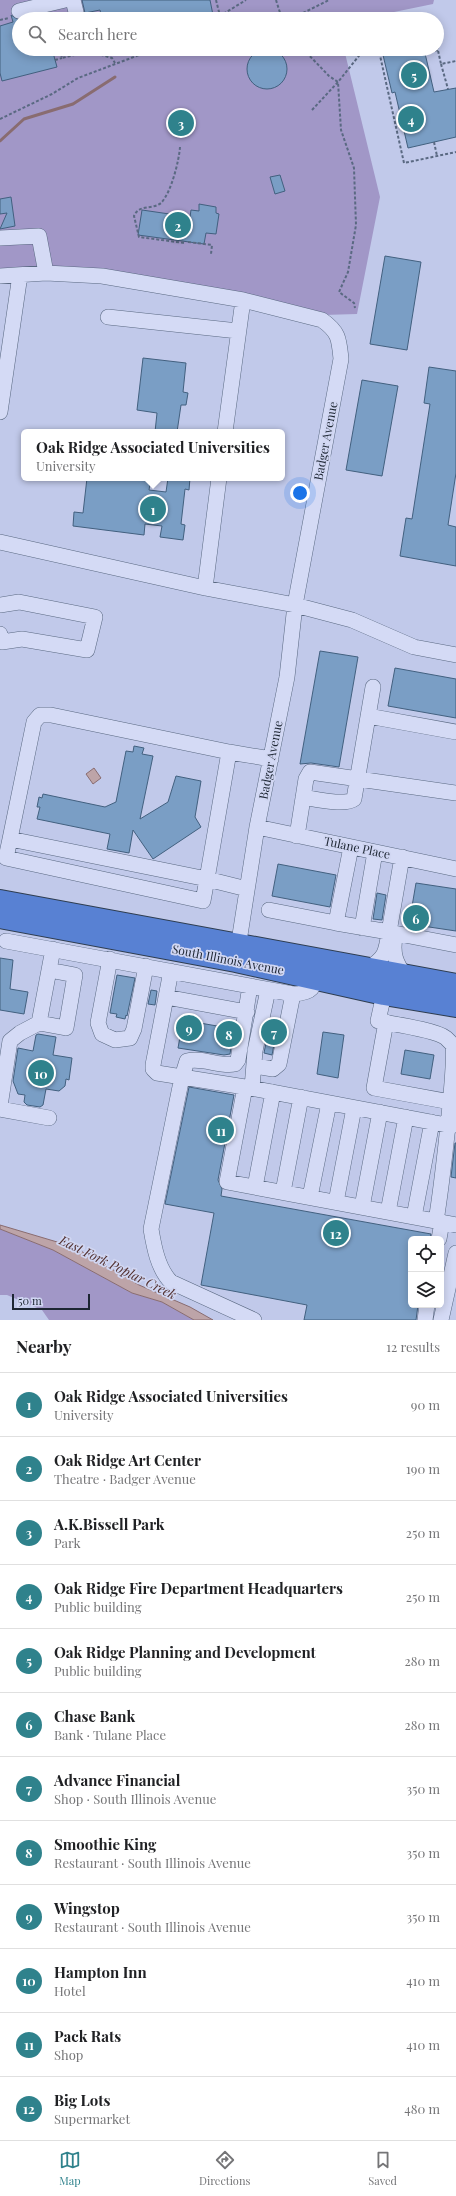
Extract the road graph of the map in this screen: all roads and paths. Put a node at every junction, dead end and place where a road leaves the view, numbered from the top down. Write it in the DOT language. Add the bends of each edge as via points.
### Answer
graph roads {
  1 [pos="65,0"];
  2 [pos="216,0"];
  3 [pos="246,0"];
  4 [pos="276,0"];
  5 [pos="329,0"];
  6 [pos="21,12"];
  7 [pos="219,12"];
  8 [pos="228,12"];
  9 [pos="280,12"];
  10 [pos="305,12"];
  11 [pos="12,15"];
  12 [pos="0,20"];
  13 [pos="70,56"];
  14 [pos="106,56"];
  15 [pos="134,56"];
  16 [pos="310,56"];
  17 [pos="359,56"];
  18 [pos="380,56"];
  19 [pos="439,56"];
  20 [pos="62,58"];
  21 [pos="55,60"];
  22 [pos="456,61"];
  23 [pos="114,63"];
  24 [pos="441,64"];
  25 [pos="338,82"];
  26 [pos="448,89"];
  27 [pos="312,110"];
  28 [pos="0,119"];
  29 [pos="434,142"];
  30 [pos="180,147"];
  31 [pos="456,152"];
  32 [pos="437,156"];
  33 [pos="0,238"];
  34 [pos="184,242"];
  35 [pos="188,242"];
  36 [pos="211,254"];
  37 [pos="46,273"];
  38 [pos="20,275"];
  39 [pos="0,276"];
  40 [pos="243,300"];
  41 [pos="355,308"];
  42 [pos="108,317"];
  43 [pos="7,318"];
  44 [pos="238,331"];
  45 [pos="0,412"];
  46 [pos="225,429"];
  47 [pos="219,481"];
  48 [pos="0,542"];
  49 [pos="205,588"];
  50 [pos="0,605"];
  51 [pos="295,605"];
  52 [pos="1,643"];
  53 [pos="456,655"];
  54 [pos="373,687"];
  55 [pos="368,716"];
  56 [pos="456,732"];
  57 [pos="229,752"];
  58 [pos="271,759"];
  59 [pos="358,778"];
  60 [pos="456,793"];
  61 [pos="303,797"];
  62 [pos="258,828"];
  63 [pos="297,836"];
  64 [pos="10,839"];
  65 [pos="350,847"];
  66 [pos="375,852"];
  67 [pos="402,857"];
  68 [pos="456,869"];
  69 [pos="207,879"];
  70 [pos="247,889"];
  71 [pos="269,910"];
  72 [pos="5,911"];
  73 [pos="336,923"];
  74 [pos="362,928"];
  75 [pos="392,933"];
  76 [pos="3,940"];
  77 [pos="456,945"];
  78 [pos="53,949"];
  79 [pos="238,953"];
  80 [pos="110,959"];
  81 [pos="146,966"];
  82 [pos="319,969"];
  83 [pos="367,969"];
  84 [pos="49,970"];
  85 [pos="171,971"];
  86 [pos="405,976"];
  87 [pos="250,986"];
  88 [pos="456,986"];
  89 [pos="268,990"];
  90 [pos="293,994"];
  91 [pos="384,994"];
  92 [pos="166,997"];
  93 [pos="414,998"];
  94 [pos="456,1006"];
  95 [pos="246,1012"];
  96 [pos="456,1012"];
  97 [pos="386,1022"];
  98 [pos="39,1023"];
  99 [pos="255,1066"];
  100 [pos="182,1077"];
  101 [pos="248,1088"];
  102 [pos="273,1092"];
  103 [pos="301,1098"];
  104 [pos="329,1103"];
  105 [pos="455,1103"];
  106 [pos="0,1106"];
  107 [pos="354,1108"];
  108 [pos="0,1109"];
  109 [pos="380,1112"];
  110 [pos="406,1117"];
  111 [pos="49,1118"];
  112 [pos="432,1122"];
  113 [pos="452,1126"];
  114 [pos="255,1187"];
  115 [pos="283,1192"];
  116 [pos="310,1197"];
  117 [pos="336,1202"];
  118 [pos="362,1208"];
  119 [pos="388,1212"];
  120 [pos="414,1217"];
  121 [pos="444,1223"];
  122 [pos="440,1236"];
  123 [pos="456,1253"];
  124 [pos="427,1308"];
  125 [pos="254,1320"];
  126 [pos="425,1320"];
  127 [pos="441,1320"];
  1 -- 6 [label="street"];
  2 -- 7 [label="path"];
  3 -- 8 [label="path"];
  4 -- 9 [label="path"];
  5 -- 10 [label="path"];
  11 -- 12 [label="path"];
  13 -- 20 [label="path"];
  14 -- 23 [label="path" via="112,58"];
  15 -- 23 [label="path"];
  16 -- 25 [label="path"];
  17 -- 25 [label="path"];
  18 -- 32 [label="path" via="404,163"];
  19 -- 24 [label="path"];
  20 -- 21 [label="path"];
  22 -- 24 [label="path"];
  23 -- 28 [label="path" via="78,78 52,94"];
  24 -- 26 [label="path"];
  25 -- 27 [label="path"];
  25 -- 41 [label="path" via="341,130 354,168 356,225 348,272 339,292 354,303"];
  29 -- 32 [label="path"];
  30 -- 34 [label="path" via="178,165 162,202 155,206 140,208 134,216 139,237"];
  31 -- 32 [label="path"];
  33 -- 37 [label="street" via="39,236"];
  35 -- 36 [label="path" via="212,245"];
  37 -- 38 [label="street, Badger Avenue"];
  37 -- 40 [label="street, Badger Avenue" via="102,276"];
  38 -- 39 [label="street, Badger Avenue"];
  38 -- 43 [label="street"];
  40 -- 44 [label="street"];
  40 -- 51 [label="street, Badger Avenue" via="322,320 334,328 339,340 341,359"];
  42 -- 44 [label="street"];
  43 -- 45 [label="street"];
  44 -- 46 [label="street"];
  47 -- 49 [label="street"];
  48 -- 49 [label="street"];
  49 -- 51 [label="street"];
  50 -- 52 [label="street" via="19,602 95,617 87,650 22,639"];
  51 -- 53 [label="street" via="352,620 414,647"];
  51 -- 58 [label="street, Badger Avenue" via="287,677"];
  54 -- 55 [label="street"];
  55 -- 56 [label="street"];
  55 -- 59 [label="street"];
  57 -- 58 [label="street"];
  57 -- 64 [label="street" via="51,715 40,715 34,722"];
  57 -- 69 [label="street"];
  58 -- 62 [label="street, Badger Avenue"];
  59 -- 60 [label="street"];
  59 -- 61 [label="street" via="354,799 350,802"];
  59 -- 61 [label="street" via="310,772"];
  61 -- 63 [label="street"];
  62 -- 63 [label="street, Tulane Place"];
  62 -- 70 [label="street, Badger Avenue"];
  63 -- 65 [label="street, Tulane Place"];
  64 -- 69 [label="street"];
  64 -- 69 [label="street" via="6,858 203,901"];
  65 -- 66 [label="street, Tulane Place"];
  65 -- 73 [label="street"];
  66 -- 67 [label="street, Tulane Place"];
  66 -- 74 [label="street"];
  67 -- 68 [label="street, Tulane Place"];
  67 -- 75 [label="street"];
  69 -- 70 [label="street"];
  70 -- 79 [label="street, Badger Avenue"];
  71 -- 73 [label="street"];
  72 -- 76 [label="street"];
  72 -- 79 [label="highway, South Illinois Avenue"];
  73 -- 74 [label="street"];
  74 -- 75 [label="street"];
  75 -- 77 [label="street"];
  75 -- 83 [label="street" via="381,960"];
  75 -- 86 [label="street" via="396,963"];
  76 -- 78 [label="street"];
  78 -- 80 [label="street"];
  78 -- 84 [label="street"];
  79 -- 82 [label="highway, South Illinois Avenue"];
  80 -- 81 [label="street"];
  80 -- 81 [label="street" via="98,1023 102,1034 114,1040 130,1038 134,1029"];
  81 -- 85 [label="street"];
  82 -- 83 [label="highway, South Illinois Avenue"];
  82 -- 90 [label="street" via="312,989 306,994"];
  82 -- 91 [label="highway, South Illinois Avenue"];
  83 -- 86 [label="highway, South Illinois Avenue"];
  84 -- 98 [label="street"];
  84 -- 98 [label="street" via="76,975 66,1028"];
  85 -- 87 [label="street"];
  85 -- 92 [label="street"];
  86 -- 88 [label="highway, South Illinois Avenue"];
  87 -- 89 [label="street"];
  87 -- 95 [label="street"];
  89 -- 90 [label="street"];
  89 -- 99 [label="street" via="255,1051"];
  90 -- 99 [label="street" via="278,1064 273,1069"];
  91 -- 93 [label="highway, South Illinois Avenue"];
  91 -- 97 [label="street" via="378,1020"];
  92 -- 95 [label="street"];
  92 -- 100 [label="street" via="153,1070"];
  93 -- 94 [label="highway, South Illinois Avenue"];
  93 -- 96 [label="highway"];
  95 -- 100 [label="street" via="238,1060 235,1064 194,1060 187,1062"];
  97 -- 105 [label="street" via="434,1033 445,1037 453,1045 456,1059"];
  97 -- 105 [label="street" via="374,1088"];
  98 -- 106 [label="street" via="10,1041"];
  99 -- 101 [label="street"];
  100 -- 101 [label="street"];
  100 -- 125 [label="street" via="151,1229 154,1246 164,1275 172,1282"];
  101 -- 102 [label="street"];
  101 -- 114 [label="street" via="227,1182"];
  102 -- 103 [label="street"];
  102 -- 114 [label="street"];
  103 -- 104 [label="street"];
  103 -- 115 [label="street"];
  104 -- 107 [label="street"];
  104 -- 116 [label="street"];
  105 -- 113 [label="street"];
  107 -- 109 [label="street"];
  107 -- 117 [label="street"];
  108 -- 111 [label="street"];
  109 -- 110 [label="street"];
  109 -- 118 [label="street"];
  110 -- 112 [label="street"];
  110 -- 119 [label="street"];
  112 -- 113 [label="street"];
  112 -- 120 [label="street"];
  113 -- 121 [label="street"];
  114 -- 115 [label="street"];
  115 -- 116 [label="street"];
  116 -- 117 [label="street"];
  117 -- 118 [label="street"];
  118 -- 119 [label="street"];
  119 -- 120 [label="street"];
  120 -- 121 [label="street"];
  121 -- 122 [label="street"];
  123 -- 127 [label="street"];
  124 -- 126 [label="street"];
}
